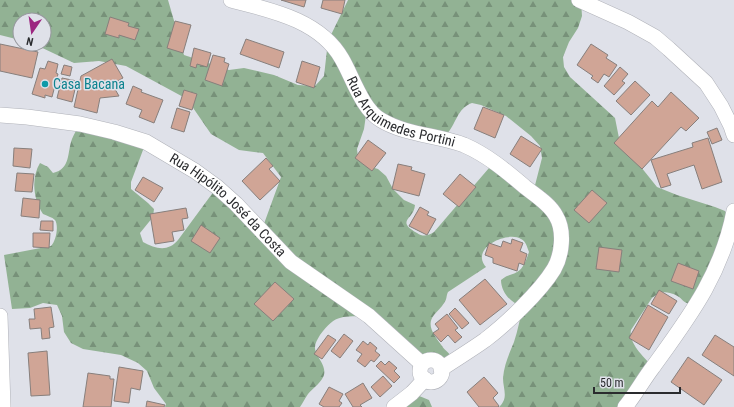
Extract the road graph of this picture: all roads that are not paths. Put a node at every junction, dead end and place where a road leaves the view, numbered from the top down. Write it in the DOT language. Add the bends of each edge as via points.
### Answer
graph roads {
  1 [pos="231,0"];
  2 [pos="579,0"];
  3 [pos="0,115"];
  4 [pos="734,135"];
  5 [pos="734,211"];
  6 [pos="0,316"];
  7 [pos="1,360"];
  8 [pos="422,364"];
  9 [pos="441,369"];
  10 [pos="424,380"];
  11 [pos="0,404"];
  12 [pos="3,407"];
  13 [pos="394,407"];
  14 [pos="625,407"];
  1 -- 9 [label="street, Rua Arquimedes Portini" via="280,13 328,40 341,57 372,113 381,120 463,145 495,162 556,215 561,228 559,255 544,282 485,340"];
  2 -- 4 [label="street" via="628,22 655,37 669,49 706,83 721,106"];
  3 -- 8 [label="street, Rua Hipólito José da Costa" via="80,124 146,142 195,171 216,187 236,204 291,262 369,316"];
  5 -- 14 [label="street" via="718,265 698,304"];
  6 -- 7 [label="street"];
  7 -- 12 [label="street"];
  8 -- 9 [label="street" via="433,360"];
  8 -- 10 [label="street" via="420,372"];
  9 -- 10 [label="street" via="437,380"];
  10 -- 13 [label="street"];
  11 -- 12 [label="street"];
}
